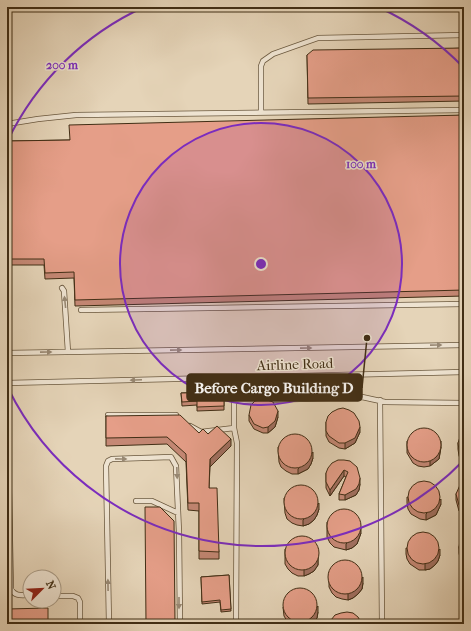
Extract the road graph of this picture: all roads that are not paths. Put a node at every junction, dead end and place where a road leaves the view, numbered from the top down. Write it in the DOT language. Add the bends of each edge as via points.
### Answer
graph roads {
  1 [pos="464,35"];
  2 [pos="464,110"];
  3 [pos="261,112"];
  4 [pos="7,124"];
  5 [pos="62,288"];
  6 [pos="464,304"];
  7 [pos="81,310"];
  8 [pos="464,345"];
  9 [pos="68,352"];
  10 [pos="7,353"];
  11 [pos="464,372"];
  12 [pos="7,383"];
  13 [pos="7,394"];
  14 [pos="380,400"];
  15 [pos="464,403"];
  16 [pos="108,415"];
  17 [pos="7,427"];
  18 [pos="234,428"];
  19 [pos="136,501"];
  20 [pos="178,512"];
  21 [pos="22,595"];
  22 [pos="62,596"];
  23 [pos="80,624"];
  24 [pos="109,624"];
  25 [pos="180,624"];
  26 [pos="236,624"];
  27 [pos="382,624"];
  1 -- 3 [label="lane" via="318,38 273,54 263,61 261,66"];
  2 -- 3 [label="lane"];
  3 -- 4 [label="lane" via="76,115"];
  9 -- 5 [label="lane, one-way" via="67,316"];
  6 -- 7 [label="lane"];
  9 -- 8 [label="lane, Airline Road, one-way"];
  10 -- 9 [label="lane, Airline Road, one-way"];
  11 -- 12 [label="lane, Airline Road, one-way"];
  13 -- 17 [label="lane"];
  14 -- 15 [label="lane"];
  14 -- 18 [label="lane" via="362,397 236,401 233,403"];
  14 -- 27 [label="lane"];
  16 -- 18 [label="lane" via="176,415 201,432"];
  17 -- 21 [label="lane" via="11,589 13,593"];
  18 -- 26 [label="lane" via="237,443"];
  19 -- 20 [label="lane" via="152,502"];
  24 -- 20 [label="lane, one-way" via="106,466 108,461 171,458 176,466"];
  20 -- 25 [label="lane, one-way"];
  22 -- 23 [label="lane" via="78,598"];
}
